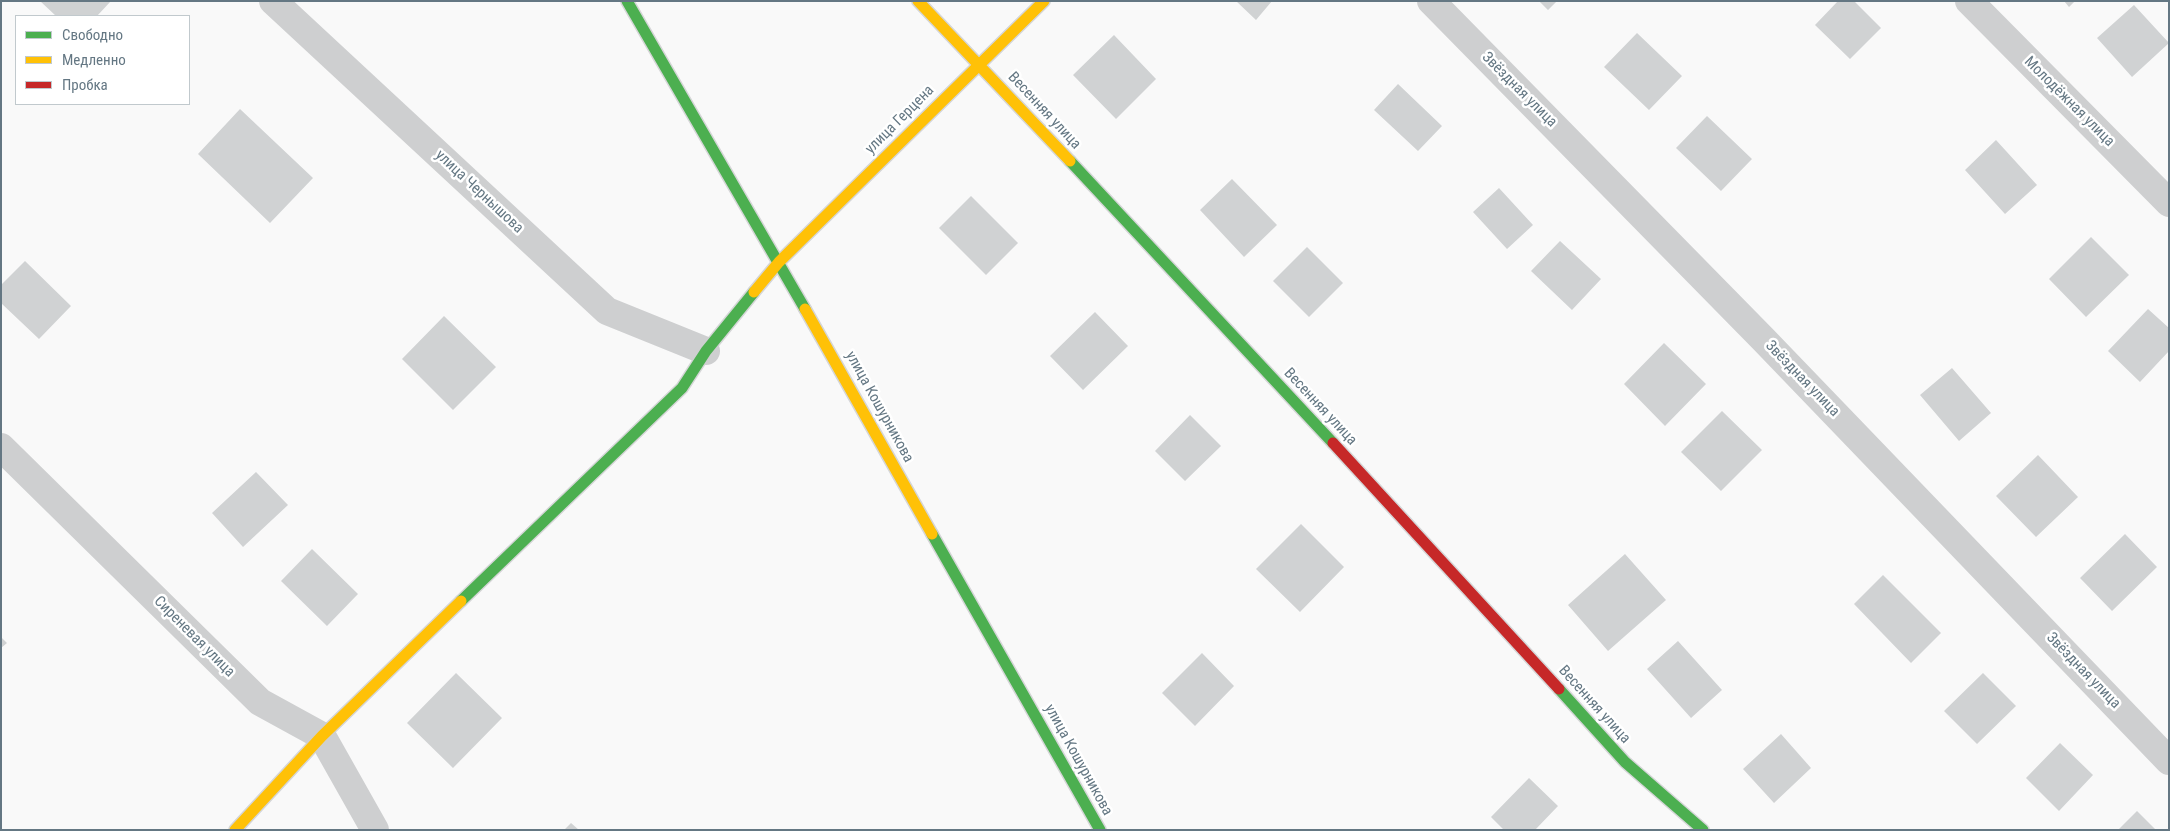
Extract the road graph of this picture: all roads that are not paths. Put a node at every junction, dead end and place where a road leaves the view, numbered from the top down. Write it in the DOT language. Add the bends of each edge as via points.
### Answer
graph roads {
  1 [pos="274,1"];
  2 [pos="627,1"];
  3 [pos="918,1"];
  4 [pos="1044,1"];
  5 [pos="1432,1"];
  6 [pos="1969,1"];
  7 [pos="979,63"];
  8 [pos="2169,203"];
  9 [pos="779,262"];
  10 [pos="706,351"];
  11 [pos="1,447"];
  12 [pos="322,736"];
  13 [pos="2169,761"];
  14 [pos="235,830"];
  15 [pos="374,830"];
  16 [pos="1100,830"];
  17 [pos="1703,830"];
  1 -- 10 [label="street, улица Чернышова" via="606,311"];
  2 -- 9 [label="street, улица Кошурникова"];
  3 -- 7 [label="street, Весенняя улица"];
  4 -- 7 [label="street, улица Герцена"];
  5 -- 13 [label="street, Звёздная улица"];
  6 -- 8 [label="street, Молодёжная улица"];
  7 -- 9 [label="street, улица Герцена"];
  7 -- 17 [label="street, Весенняя улица" via="1625,762"];
  9 -- 10 [label="street, улица Герцена"];
  9 -- 16 [label="street, улица Кошурникова"];
  10 -- 12 [label="street, улица Герцена" via="682,388"];
  11 -- 12 [label="street, Сиреневая улица" via="260,702"];
  12 -- 14 [label="street, улица Герцена"];
  12 -- 15 [label="street"];
}
